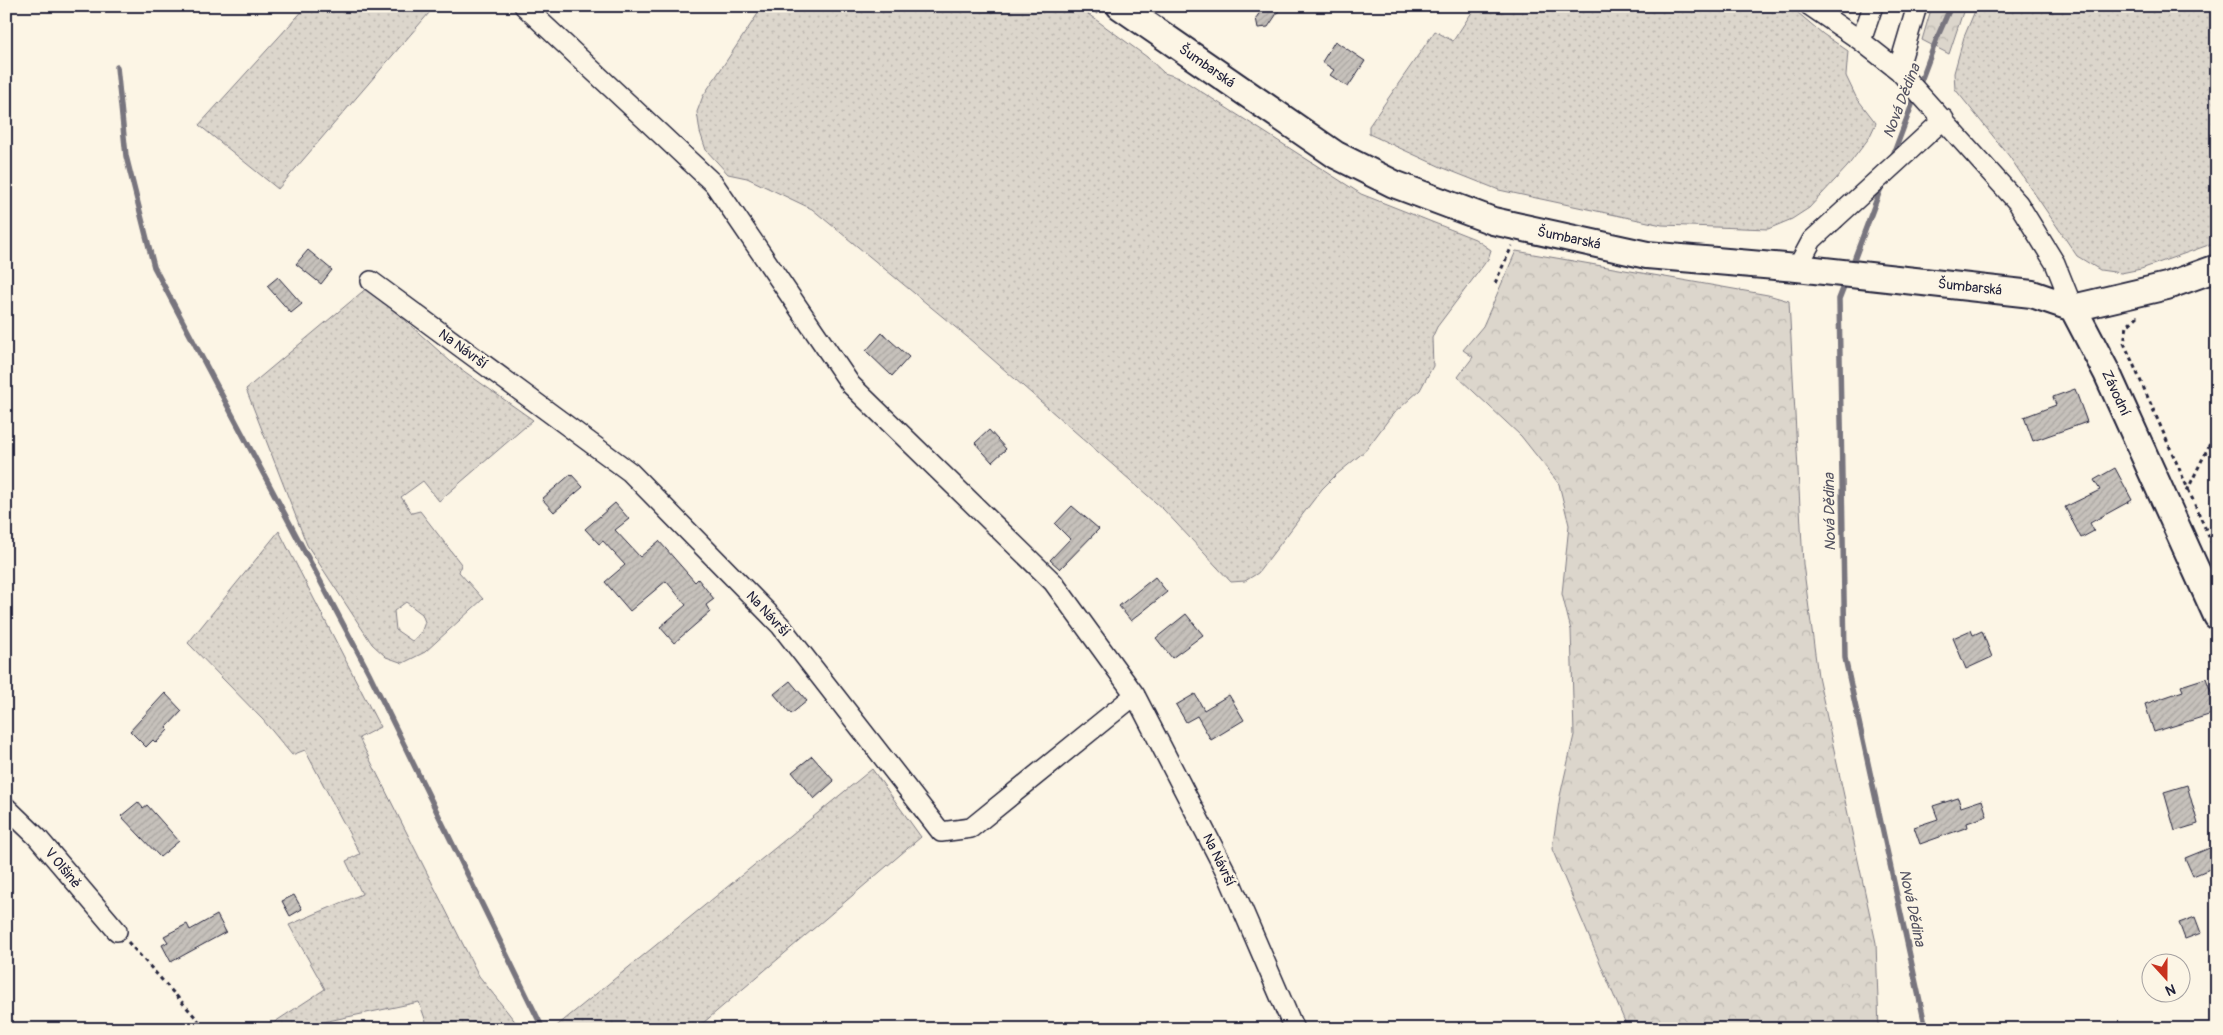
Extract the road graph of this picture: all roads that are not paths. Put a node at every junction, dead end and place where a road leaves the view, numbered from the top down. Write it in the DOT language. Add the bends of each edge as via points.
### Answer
graph roads {
  1 [pos="524,6"];
  2 [pos="1120,6"];
  3 [pos="1810,6"];
  4 [pos="1873,6"];
  5 [pos="1918,6"];
  6 [pos="1861,41"];
  7 [pos="1898,70"];
  8 [pos="1944,119"];
  9 [pos="1797,268"];
  10 [pos="2217,268"];
  11 [pos="371,281"];
  12 [pos="2072,308"];
  13 [pos="2217,616"];
  14 [pos="1135,695"];
  15 [pos="6,807"];
  16 [pos="117,931"];
  17 [pos="1294,1029"];
  1 -- 14 [label="street, Na Návrší" via="714,184 851,385 1053,582"];
  2 -- 9 [label="street, Šumbarská" via="1336,155 1394,184 1493,221 1647,255"];
  3 -- 6 [label="street"];
  4 -- 6 [label="street"];
  5 -- 7 [label="street"];
  6 -- 7 [label="street"];
  7 -- 8 [label="street"];
  8 -- 9 [label="street" via="1812,240"];
  8 -- 12 [label="street" via="2018,202 2054,264"];
  9 -- 12 [label="street, Šumbarská" via="2032,294"];
  10 -- 12 [label="street" via="2167,286"];
  11 -- 14 [label="street, Na Návrší" via="630,472 780,625 941,832 971,828"];
  12 -- 13 [label="street, Závodní" via="2105,367"];
  14 -- 17 [label="street, Na Návrší" via="1229,878"];
  15 -- 16 [label="street, V Olšině" via="37,837"];
}
